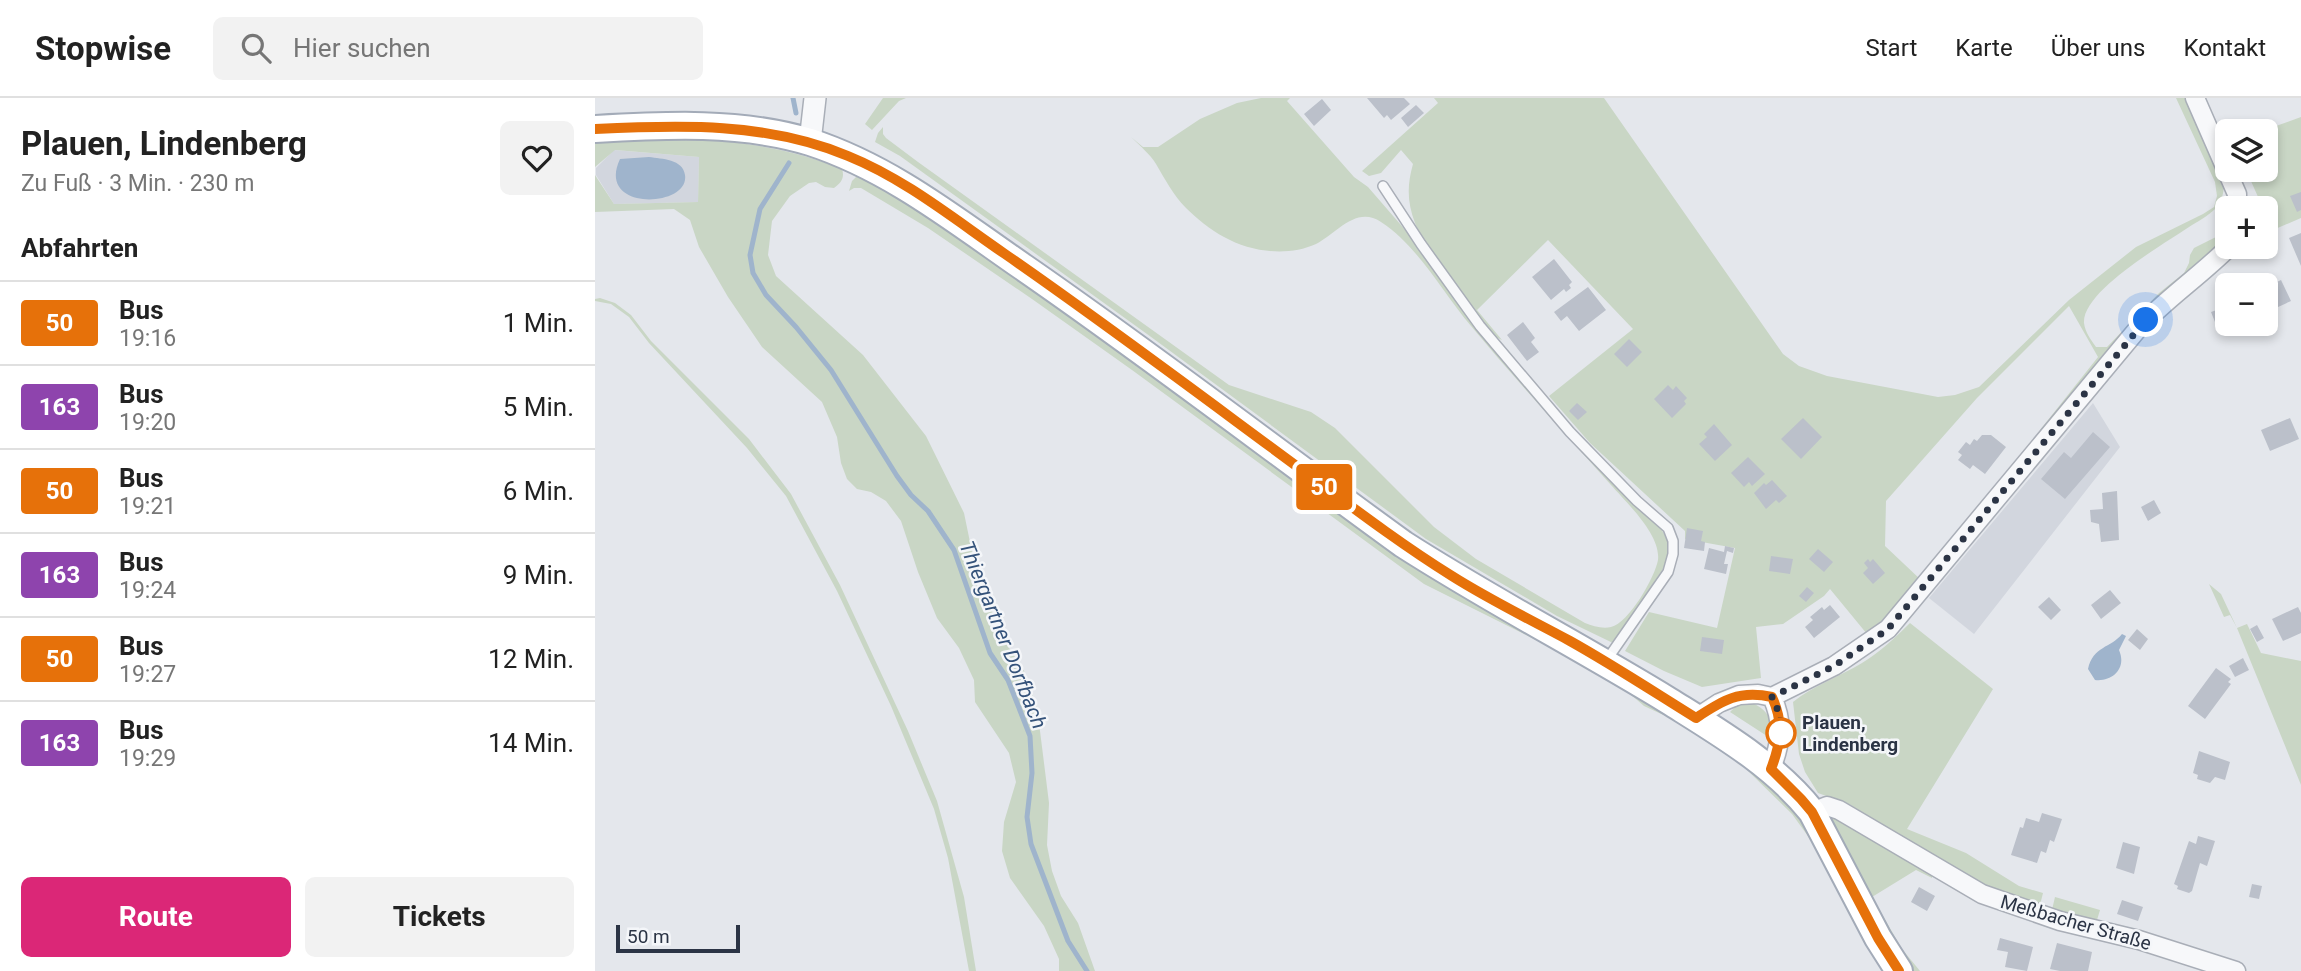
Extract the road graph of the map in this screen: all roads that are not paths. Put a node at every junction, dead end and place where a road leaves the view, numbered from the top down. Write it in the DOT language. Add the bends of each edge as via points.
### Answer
graph roads {
  1 [pos="815,98"];
  2 [pos="2195,98"];
  3 [pos="595,129"];
  4 [pos="810,142"];
  5 [pos="1383,186"];
  6 [pos="2237,196"];
  7 [pos="2217,259"];
  8 [pos="1605,662"];
  9 [pos="1772,697"];
  10 [pos="1696,718"];
  11 [pos="1771,769"];
  12 [pos="1812,812"];
  13 [pos="1899,971"];
  14 [pos="2236,971"];
  1 -- 4 [label="street"];
  2 -- 6 [label="street"];
  3 -- 4 [label="main road" via="717,127"];
  4 -- 8 [label="main road" via="848,156 919,194 1403,544"];
  5 -- 8 [label="lane" via="1481,326 1570,432 1668,528 1673,541 1668,572"];
  7 -- 9 [label="street" via="2157,308 1888,629 1834,666"];
  8 -- 10 [label="main road"];
  9 -- 10 [label="street" via="1739,695"];
  9 -- 11 [label="street" via="1781,733"];
  10 -- 11 [label="main road"];
  11 -- 12 [label="main road"];
  12 -- 13 [label="main road"];
  12 -- 14 [label="street, Meßbacher Straße" via="1826,806 1839,810 1982,894"];
}
